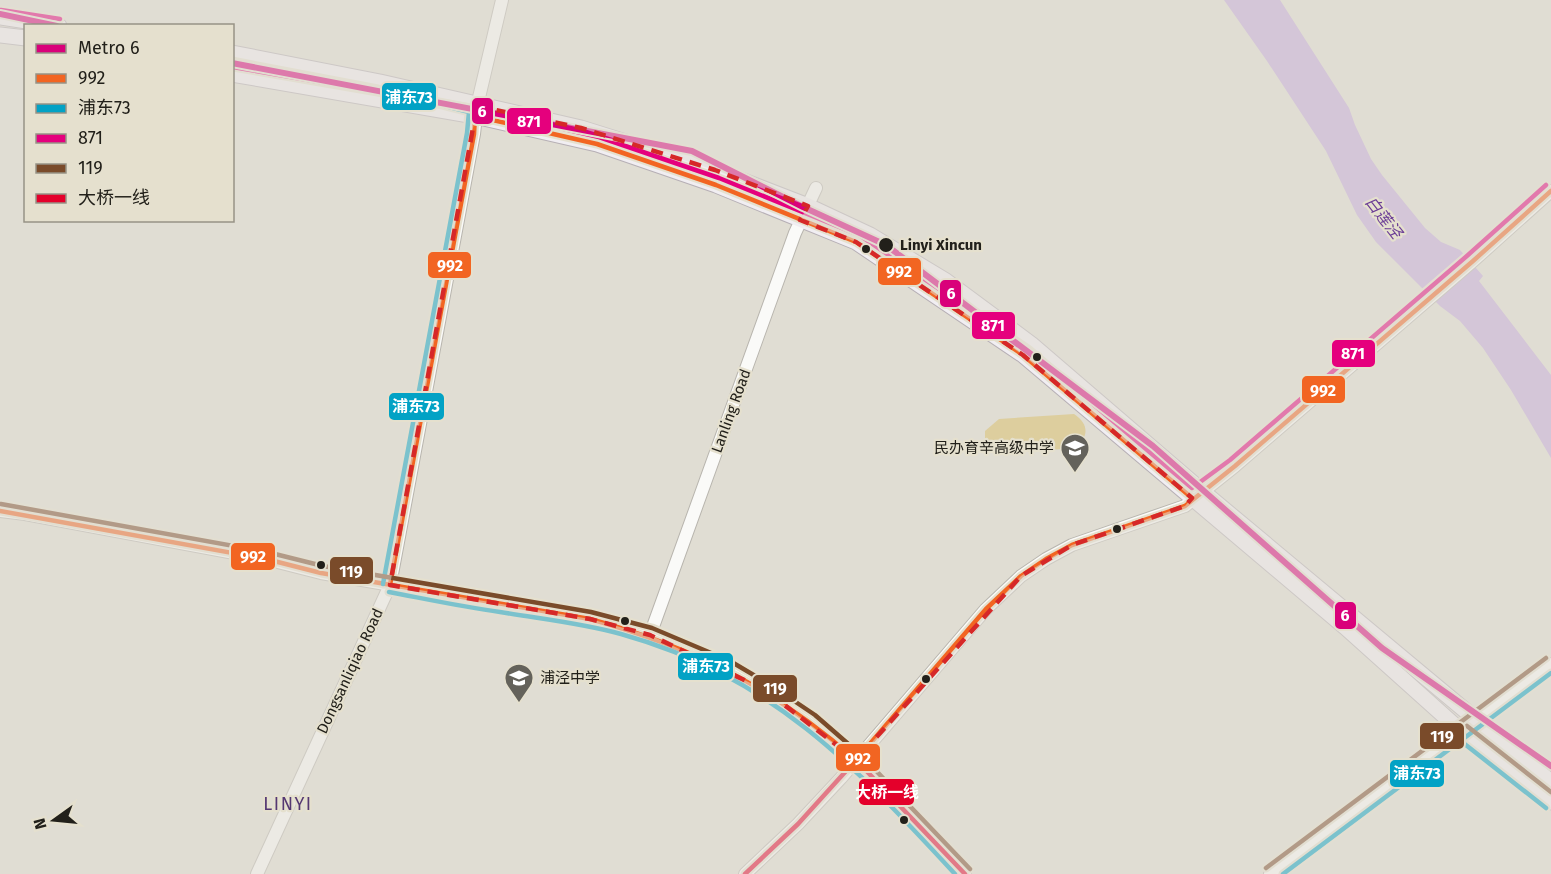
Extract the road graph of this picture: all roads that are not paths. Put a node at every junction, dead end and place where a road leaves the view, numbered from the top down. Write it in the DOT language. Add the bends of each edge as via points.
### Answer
graph roads {
  1 [pos="502,0"];
  2 [pos="0,16"];
  3 [pos="47,24"];
  4 [pos="0,35"];
  5 [pos="24,38"];
  6 [pos="234,53"];
  7 [pos="234,74"];
  8 [pos="476,111"];
  9 [pos="816,188"];
  10 [pos="1551,191"];
  11 [pos="808,206"];
  12 [pos="798,227"];
  13 [pos="1197,495"];
  14 [pos="0,511"];
  15 [pos="390,585"];
  16 [pos="650,635"];
  17 [pos="1551,664"];
  18 [pos="1477,721"];
  19 [pos="1462,732"];
  20 [pos="856,760"];
  21 [pos="1551,782"];
  22 [pos="1551,802"];
  23 [pos="257,874"];
  24 [pos="745,874"];
  25 [pos="965,874"];
  26 [pos="1270,874"];
  1 -- 8 [label="street, Dongsanliqiao Road"];
  2 -- 3 [label="main road"];
  4 -- 5 [label="main road"];
  6 -- 8 [label="main road" via="380,82"];
  7 -- 8 [label="main road"];
  8 -- 11 [label="main road" via="581,128 715,170"];
  8 -- 12 [label="main road" via="597,144 716,185"];
  8 -- 15 [label="street, Dongsanliqiao Road"];
  9 -- 11 [label="street, Lanling Road"];
  10 -- 13 [label="street"];
  11 -- 12 [label="street, Lanling Road"];
  11 -- 13 [label="main road" via="870,235 946,281 1031,344"];
  12 -- 13 [label="main road" via="856,243 1023,355"];
  12 -- 16 [label="street, Lanling Road"];
  13 -- 18 [label="main road"];
  13 -- 19 [label="main road"];
  13 -- 20 [label="street" via="1185,506 1066,548 1021,576 986,609"];
  14 -- 15 [label="street"];
  15 -- 16 [label="street" via="590,619"];
  15 -- 23 [label="street, Dongsanliqiao Road"];
  16 -- 20 [label="street" via="708,659 765,690 811,721"];
  17 -- 18 [label="street"];
  18 -- 19 [label="street"];
  18 -- 21 [label="main road"];
  19 -- 22 [label="main road"];
  19 -- 26 [label="street"];
  20 -- 24 [label="street" via="798,824"];
  20 -- 25 [label="street"];
}
